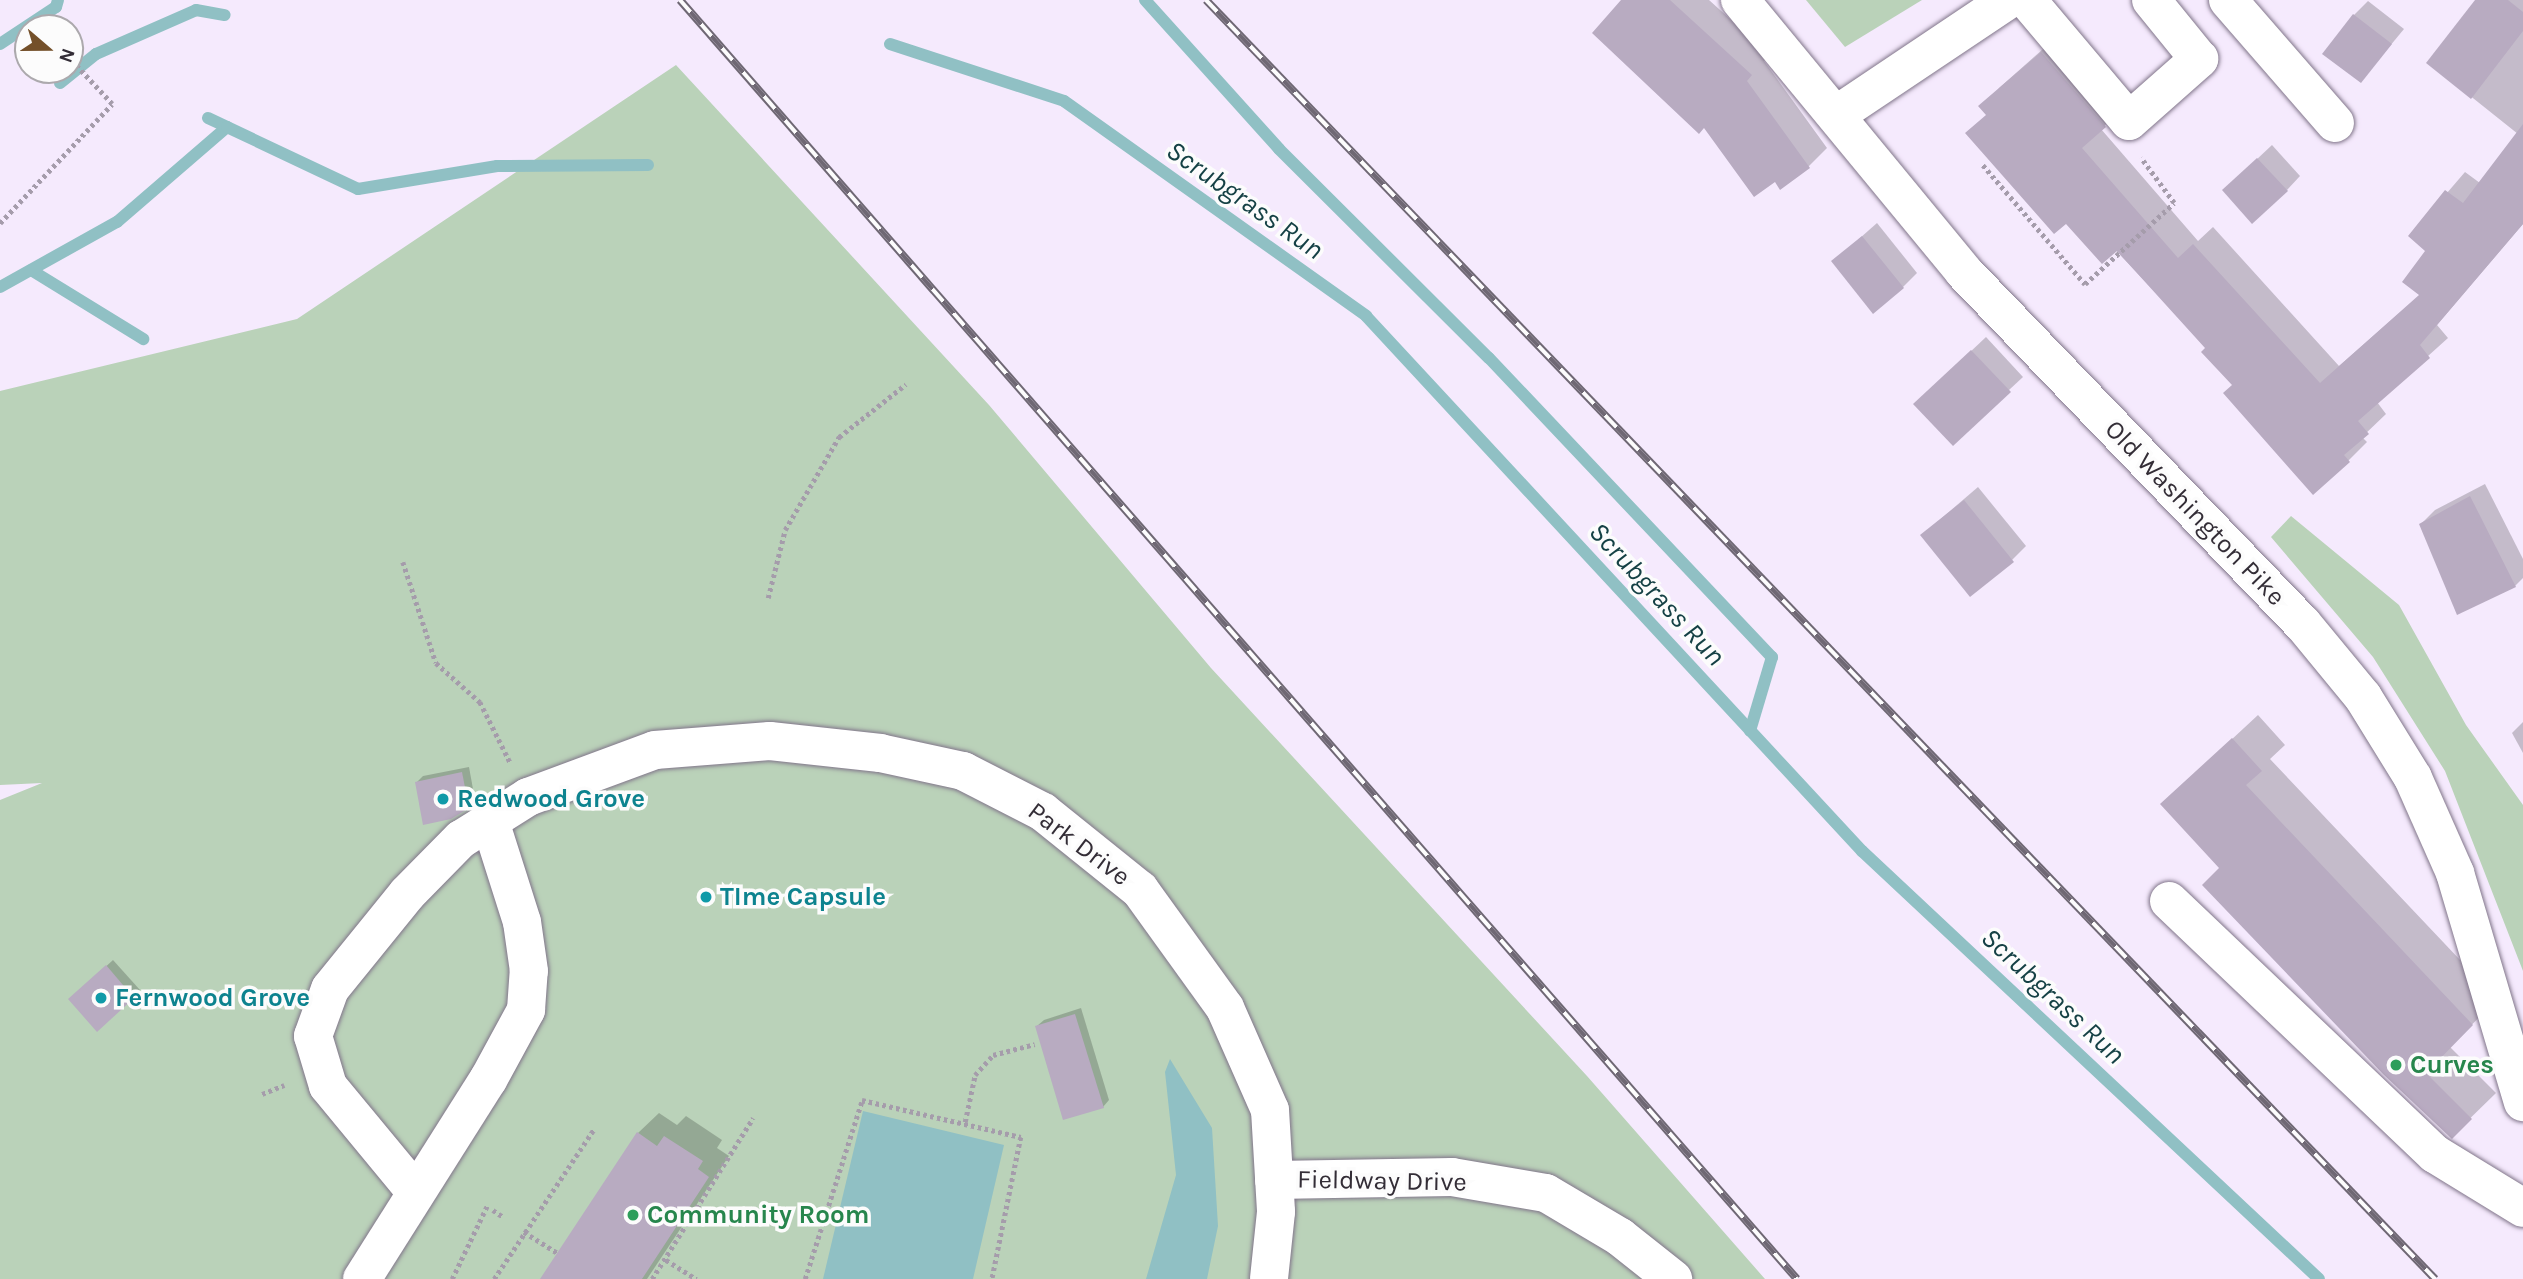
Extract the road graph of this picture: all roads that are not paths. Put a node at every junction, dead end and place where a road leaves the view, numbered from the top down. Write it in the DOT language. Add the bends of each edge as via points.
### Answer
graph roads {
  1 [pos="1740,0"];
  2 [pos="2008,0"];
  3 [pos="2027,0"];
  4 [pos="2151,0"];
  5 [pos="2228,0"];
  6 [pos="1836,115"];
  7 [pos="2334,123"];
  8 [pos="490,821"];
  9 [pos="2169,901"];
  10 [pos="2523,1102"];
  11 [pos="1274,1180"];
  12 [pos="415,1191"];
  13 [pos="2523,1208"];
  14 [pos="362,1279"];
  15 [pos="1269,1279"];
  16 [pos="1673,1279"];
  1 -- 6 [label="street, Old Washington Pike"];
  2 -- 6 [label="street"];
  3 -- 4 [label="street" via="2129,121 2199,59"];
  5 -- 7 [label="street"];
  6 -- 10 [label="street, Old Washington Pike" via="1963,271 2302,623 2363,697 2413,778 2455,873"];
  8 -- 11 [label="street, Park Drive" via="528,797 655,750 771,741 880,753 963,771 1043,812 1140,890 1226,1008 1270,1110"];
  8 -- 12 [label="street" via="522,922 529,971 526,1010 488,1080"];
  8 -- 12 [label="street, Park Drive" via="461,839 399,905 330,989 313,1036 328,1086"];
  9 -- 13 [label="street" via="2435,1154"];
  11 -- 15 [label="street, Park Drive" via="1276,1212"];
  11 -- 16 [label="street, Fieldway Drive" via="1452,1177 1546,1193 1620,1237"];
  12 -- 14 [label="street"];
}
